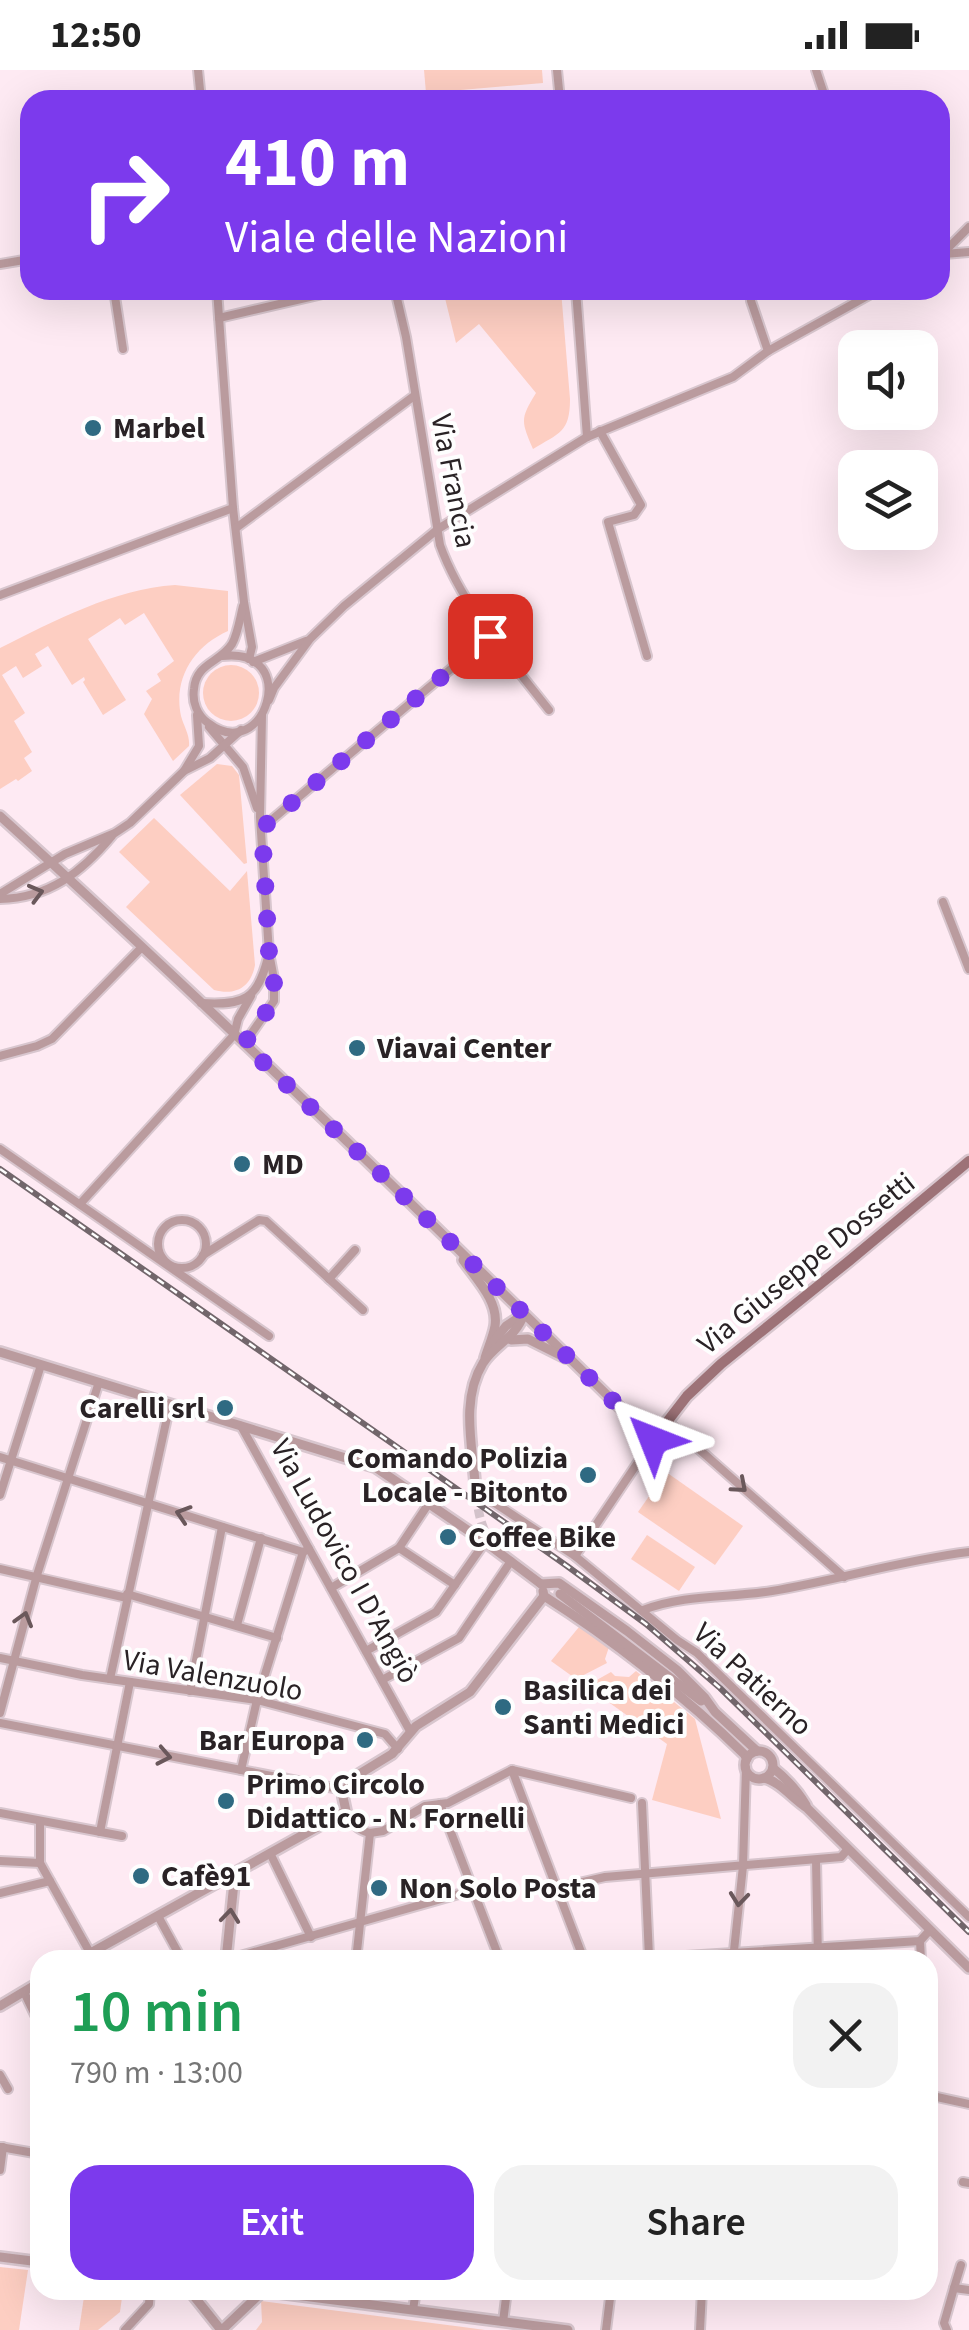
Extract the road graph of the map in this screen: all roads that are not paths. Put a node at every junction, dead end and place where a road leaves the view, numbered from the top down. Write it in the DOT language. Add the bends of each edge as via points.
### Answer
graph roads {
  1 [pos="969,227"];
  2 [pos="950,247"];
  3 [pos="116,300"];
  4 [pos="218,300"];
  5 [pos="297,300"];
  6 [pos="397,300"];
  7 [pos="577,300"];
  8 [pos="751,300"];
  9 [pos="860,300"];
  10 [pos="220,318"];
  11 [pos="123,349"];
  12 [pos="768,351"];
  13 [pos="414,396"];
  14 [pos="600,432"];
  15 [pos="587,437"];
  16 [pos="234,508"];
  17 [pos="236,528"];
  18 [pos="438,530"];
  19 [pos="0,595"];
  20 [pos="244,602"];
  21 [pos="490,636"];
  22 [pos="310,639"];
  23 [pos="222,656"];
  24 [pos="647,656"];
  25 [pos="251,660"];
  26 [pos="269,700"];
  27 [pos="196,708"];
  28 [pos="549,710"];
  29 [pos="262,716"];
  30 [pos="204,720"];
  31 [pos="241,730"];
  32 [pos="225,747"];
  33 [pos="184,771"];
  34 [pos="0,816"];
  35 [pos="260,817"];
  36 [pos="262,828"];
  37 [pos="115,833"];
  38 [pos="50,862"];
  39 [pos="68,878"];
  40 [pos="0,897"];
  41 [pos="943,902"];
  42 [pos="142,947"];
  43 [pos="269,952"];
  44 [pos="969,969"];
  45 [pos="251,996"];
  46 [pos="202,1004"];
  47 [pos="234,1034"];
  48 [pos="244,1044"];
  49 [pos="0,1056"];
  50 [pos="0,1149"];
  51 [pos="969,1161"];
  52 [pos="80,1204"];
  53 [pos="450,1241"];
  54 [pos="355,1250"];
  55 [pos="204,1255"];
  56 [pos="169,1265"];
  57 [pos="329,1279"];
  58 [pos="363,1310"];
  59 [pos="524,1314"];
  60 [pos="269,1336"];
  61 [pos="503,1342"];
  62 [pos="0,1352"];
  63 [pos="484,1361"];
  64 [pos="572,1361"];
  65 [pos="41,1365"];
  66 [pos="99,1382"];
  67 [pos="170,1404"];
  68 [pos="667,1421"];
  69 [pos="242,1426"];
  70 [pos="653,1440"];
  71 [pos="0,1457"];
  72 [pos="10,1460"];
  73 [pos="69,1478"];
  74 [pos="475,1482"];
  75 [pos="0,1494"];
  76 [pos="488,1498"];
  77 [pos="148,1503"];
  78 [pos="430,1503"];
  79 [pos="222,1527"];
  80 [pos="260,1538"];
  81 [pos="485,1542"];
  82 [pos="399,1548"];
  83 [pos="306,1550"];
  84 [pos="969,1552"];
  85 [pos="575,1556"];
  86 [pos="511,1562"];
  87 [pos="0,1568"];
  88 [pos="37,1575"];
  89 [pos="844,1577"];
  90 [pos="540,1584"];
  91 [pos="455,1585"];
  92 [pos="331,1588"];
  93 [pos="560,1594"];
  94 [pos="127,1596"];
  95 [pos="544,1596"];
  96 [pos="643,1610"];
  97 [pos="205,1616"];
  98 [pos="237,1625"];
  99 [pos="276,1638"];
  100 [pos="366,1651"];
  101 [pos="0,1658"];
  102 [pos="12,1661"];
  103 [pos="110,1679"];
  104 [pos="382,1680"];
  105 [pos="130,1682"];
  106 [pos="676,1682"];
  107 [pos="190,1691"];
  108 [pos="257,1700"];
  109 [pos="715,1712"];
  110 [pos="0,1713"];
  111 [pos="0,1724"];
  112 [pos="714,1724"];
  113 [pos="410,1730"];
  114 [pos="117,1747"];
  115 [pos="398,1749"];
  116 [pos="757,1751"];
  117 [pos="746,1764"];
  118 [pos="773,1768"];
  119 [pos="241,1770"];
  120 [pos="512,1770"];
  121 [pos="764,1778"];
  122 [pos="344,1790"];
  123 [pos="631,1798"];
  124 [pos="642,1803"];
  125 [pos="440,1804"];
  126 [pos="807,1808"];
  127 [pos="346,1811"];
  128 [pos="0,1814"];
  129 [pos="40,1820"];
  130 [pos="100,1832"];
  131 [pos="370,1832"];
  132 [pos="122,1836"];
  133 [pos="848,1850"];
  134 [pos="270,1853"];
  135 [pos="816,1860"];
  136 [pos="0,1861"];
  137 [pos="40,1863"];
  138 [pos="743,1866"];
  139 [pos="235,1873"];
  140 [pos="646,1876"];
  141 [pos="50,1881"];
  142 [pos="558,1888"];
  143 [pos="473,1890"];
  144 [pos="0,1893"];
  145 [pos="158,1916"];
  146 [pos="969,1917"];
  147 [pos="360,1924"];
  148 [pos="930,1930"];
  149 [pos="311,1937"];
  150 [pos="920,1941"];
  151 [pos="818,1948"];
  152 [pos="88,1950"];
  153 [pos="103,1950"];
  154 [pos="177,1950"];
  155 [pos="227,1950"];
  156 [pos="263,1950"];
  157 [pos="357,1950"];
  158 [pos="496,1950"];
  159 [pos="580,1950"];
  160 [pos="649,1950"];
  161 [pos="735,1950"];
  162 [pos="797,1950"];
  163 [pos="920,1950"];
  164 [pos="969,1968"];
  165 [pos="30,1988"];
  166 [pos="24,1992"];
  167 [pos="30,2004"];
  168 [pos="0,2006"];
  169 [pos="0,2075"];
  170 [pos="8,2090"];
  171 [pos="938,2097"];
  172 [pos="969,2104"];
  173 [pos="1,2147"];
  174 [pos="30,2152"];
  175 [pos="0,2170"];
  176 [pos="0,2256"];
  177 [pos="30,2260"];
  178 [pos="960,2264"];
  179 [pos="954,2288"];
  180 [pos="969,2290"];
  181 [pos="149,2300"];
  182 [pos="197,2300"];
  183 [pos="254,2300"];
  184 [pos="344,2300"];
  185 [pos="361,2300"];
  186 [pos="414,2300"];
  187 [pos="506,2300"];
  188 [pos="609,2300"];
  189 [pos="702,2300"];
  190 [pos="361,2304"];
  191 [pos="243,2310"];
  192 [pos="413,2310"];
  193 [pos="504,2322"];
  194 [pos="124,2330"];
  195 [pos="221,2330"];
  196 [pos="236,2330"];
  197 [pos="568,2330"];
  198 [pos="606,2330"];
  199 [pos="700,2330"];
  200 [pos="947,2330"];
  1 -- 2 [label="street"];
  3 -- 11 [label="street"];
  4 -- 10 [label="street"];
  5 -- 10 [label="street"];
  6 -- 13 [label="street, Via Francia"];
  7 -- 15 [label="street"];
  8 -- 12 [label="street"];
  9 -- 12 [label="street"];
  10 -- 16 [label="street"];
  12 -- 14 [label="street" via="733,377"];
  13 -- 17 [label="street"];
  13 -- 18 [label="street, Via Francia"];
  14 -- 15 [label="street"];
  14 -- 24 [label="street" via="642,506 608,522"];
  15 -- 18 [label="street"];
  16 -- 17 [label="street"];
  16 -- 19 [label="street"];
  17 -- 20 [label="street"];
  18 -- 21 [label="street, Via Francia" via="445,560"];
  18 -- 22 [label="street"];
  20 -- 23 [label="street"];
  20 -- 25 [label="street"];
  21 -- 28 [label="street, Via Francia"];
  21 -- 36 [label="street"];
  22 -- 25 [label="street"];
  22 -- 26 [label="street"];
  23 -- 25 [label="street"];
  23 -- 27 [label="street" via="200,670"];
  25 -- 26 [label="street" via="267,678"];
  26 -- 29 [label="street"];
  27 -- 30 [label="street"];
  27 -- 33 [label="street" via="200,738"];
  29 -- 31 [label="street"];
  29 -- 35 [label="street"];
  30 -- 31 [label="street" via="221,730"];
  30 -- 32 [label="street"];
  31 -- 32 [label="street"];
  32 -- 33 [label="street"];
  32 -- 35 [label="street" via="247,776"];
  33 -- 37 [label="street"];
  34 -- 38 [label="street"];
  35 -- 36 [label="street"];
  36 -- 43 [label="street"];
  37 -- 38 [label="street"];
  37 -- 39 [label="street"];
  38 -- 39 [label="street"];
  38 -- 40 [label="street"];
  40 -- 39 [label="street, one-way" via="34,895"];
  39 -- 42 [label="street"];
  41 -- 44 [label="street"];
  42 -- 46 [label="street"];
  42 -- 49 [label="street" via="62,1032"];
  43 -- 45 [label="street"];
  43 -- 48 [label="street" via="274,1001"];
  45 -- 46 [label="street"];
  45 -- 47 [label="street"];
  46 -- 47 [label="street"];
  47 -- 48 [label="street"];
  47 -- 52 [label="street"];
  48 -- 53 [label="street"];
  50 -- 52 [label="street"];
  51 -- 68 [label="main road, Via Giuseppe Dossetti" via="721,1364"];
  52 -- 56 [label="street"];
  53 -- 59 [label="street"];
  53 -- 63 [label="street" via="495,1313"];
  54 -- 57 [label="street"];
  55 -- 56 [label="street" via="192,1266"];
  55 -- 56 [label="street" via="199,1227 178,1220 159,1235 159,1252"];
  55 -- 57 [label="street" via="266,1221"];
  56 -- 60 [label="street"];
  57 -- 58 [label="street"];
  59 -- 61 [label="street"];
  59 -- 63 [label="street" via="496,1336"];
  59 -- 64 [label="street"];
  61 -- 63 [label="street"];
  61 -- 64 [label="street" via="528,1338"];
  62 -- 65 [label="street, Via Ludovico I D'Angiò"];
  63 -- 74 [label="street" via="470,1401"];
  64 -- 70 [label="street"];
  65 -- 66 [label="street, Via Ludovico I D'Angiò"];
  65 -- 72 [label="street"];
  66 -- 67 [label="street, Via Ludovico I D'Angiò"];
  66 -- 73 [label="street"];
  67 -- 69 [label="street, Via Ludovico I D'Angiò"];
  67 -- 77 [label="street"];
  68 -- 70 [label="main road, Via Giuseppe Dossetti"];
  68 -- 89 [label="street, one-way"];
  69 -- 78 [label="street" via="375,1466"];
  69 -- 83 [label="street, Via Ludovico I D'Angiò"];
  70 -- 85 [label="street, Via Giuseppe Dossetti"];
  71 -- 72 [label="street"];
  72 -- 73 [label="street"];
  72 -- 75 [label="street"];
  73 -- 77 [label="street"];
  73 -- 88 [label="street"];
  76 -- 85 [label="street, Via Patierno"];
  79 -- 77 [label="street, one-way"];
  77 -- 94 [label="street"];
  78 -- 81 [label="street"];
  78 -- 82 [label="street"];
  79 -- 80 [label="street"];
  79 -- 97 [label="street"];
  80 -- 83 [label="street"];
  80 -- 98 [label="street"];
  81 -- 86 [label="street"];
  81 -- 91 [label="street"];
  82 -- 91 [label="street"];
  82 -- 92 [label="street"];
  83 -- 92 [label="street, Via Ludovico I D'Angiò"];
  83 -- 99 [label="street"];
  84 -- 89 [label="street"];
  85 -- 96 [label="street, Via Patierno"];
  86 -- 90 [label="street"];
  86 -- 104 [label="street" via="459,1638"];
  87 -- 88 [label="street"];
  88 -- 94 [label="street"];
  102 -- 88 [label="street, one-way"];
  89 -- 96 [label="street"];
  90 -- 95 [label="street"];
  90 -- 109 [label="street" via="559,1582 677,1670"];
  91 -- 100 [label="street" via="436,1612"];
  92 -- 100 [label="street, Via Ludovico I D'Angiò"];
  93 -- 106 [label="street"];
  94 -- 97 [label="street"];
  94 -- 103 [label="street"];
  95 -- 112 [label="street"];
  95 -- 113 [label="street" via="470,1692"];
  96 -- 146 [label="street, Via Patierno" via="697,1653"];
  97 -- 98 [label="street"];
  97 -- 107 [label="street"];
  98 -- 99 [label="street"];
  99 -- 108 [label="street"];
  100 -- 104 [label="street, Via Ludovico I D'Angiò"];
  101 -- 102 [label="street, Via Valenzuolo"];
  102 -- 103 [label="street, Via Valenzuolo"];
  102 -- 110 [label="street"];
  103 -- 105 [label="street, Via Valenzuolo"];
  104 -- 113 [label="street, Via Ludovico I D'Angiò"];
  105 -- 107 [label="street, Via Valenzuolo"];
  105 -- 114 [label="street"];
  106 -- 109 [label="street"];
  106 -- 112 [label="street"];
  107 -- 108 [label="street, Via Valenzuolo"];
  108 -- 115 [label="street, Via Valenzuolo" via="385,1734"];
  108 -- 119 [label="street"];
  109 -- 116 [label="street"];
  111 -- 114 [label="street"];
  112 -- 117 [label="street"];
  113 -- 115 [label="street"];
  114 -- 119 [label="street, one-way"];
  114 -- 130 [label="street"];
  115 -- 122 [label="street" via="354,1776"];
  116 -- 117 [label="street"];
  116 -- 118 [label="street" via="770,1755"];
  117 -- 121 [label="street" via="751,1776"];
  117 -- 138 [label="street"];
  118 -- 121 [label="street"];
  118 -- 126 [label="street"];
  119 -- 122 [label="street"];
  120 -- 123 [label="street"];
  120 -- 125 [label="street"];
  120 -- 142 [label="street"];
  121 -- 126 [label="street"];
  122 -- 127 [label="street"];
  124 -- 140 [label="street"];
  125 -- 131 [label="street"];
  125 -- 143 [label="street"];
  126 -- 133 [label="street"];
  127 -- 131 [label="street" via="359,1830"];
  127 -- 134 [label="street"];
  128 -- 129 [label="street"];
  129 -- 130 [label="street"];
  129 -- 137 [label="street"];
  130 -- 132 [label="street"];
  131 -- 147 [label="street"];
  133 -- 135 [label="street"];
  133 -- 148 [label="street"];
  134 -- 139 [label="street"];
  134 -- 149 [label="street"];
  135 -- 138 [label="street"];
  135 -- 151 [label="street"];
  136 -- 137 [label="street"];
  137 -- 141 [label="street"];
  138 -- 140 [label="street"];
  138 -- 161 [label="street, one-way"];
  139 -- 145 [label="street"];
  155 -- 139 [label="street, one-way"];
  140 -- 142 [label="street"];
  140 -- 160 [label="street"];
  141 -- 144 [label="street"];
  141 -- 152 [label="street"];
  142 -- 159 [label="street"];
  143 -- 147 [label="street"];
  143 -- 158 [label="street"];
  145 -- 153 [label="street"];
  145 -- 154 [label="street"];
  147 -- 149 [label="street"];
  147 -- 157 [label="street"];
  148 -- 150 [label="street"];
  148 -- 164 [label="street"];
  149 -- 156 [label="street"];
  150 -- 151 [label="street"];
  150 -- 163 [label="street"];
  151 -- 162 [label="street"];
  165 -- 166 [label="street"];
  166 -- 167 [label="street"];
  166 -- 168 [label="street"];
  169 -- 170 [label="street"];
  171 -- 172 [label="street"];
  173 -- 174 [label="street"];
  173 -- 175 [label="street"];
  176 -- 177 [label="street"];
  178 -- 179 [label="street"];
  179 -- 180 [label="street"];
  179 -- 200 [label="street"];
  181 -- 194 [label="street"];
  182 -- 195 [label="street"];
  183 -- 191 [label="street"];
  184 -- 190 [label="street"];
  185 -- 190 [label="street"];
  186 -- 192 [label="street"];
  187 -- 193 [label="street"];
  188 -- 198 [label="street"];
  189 -- 199 [label="street"];
  190 -- 192 [label="street"];
  191 -- 195 [label="street"];
  191 -- 196 [label="street"];
  192 -- 193 [label="street"];
  193 -- 197 [label="street"];
}
